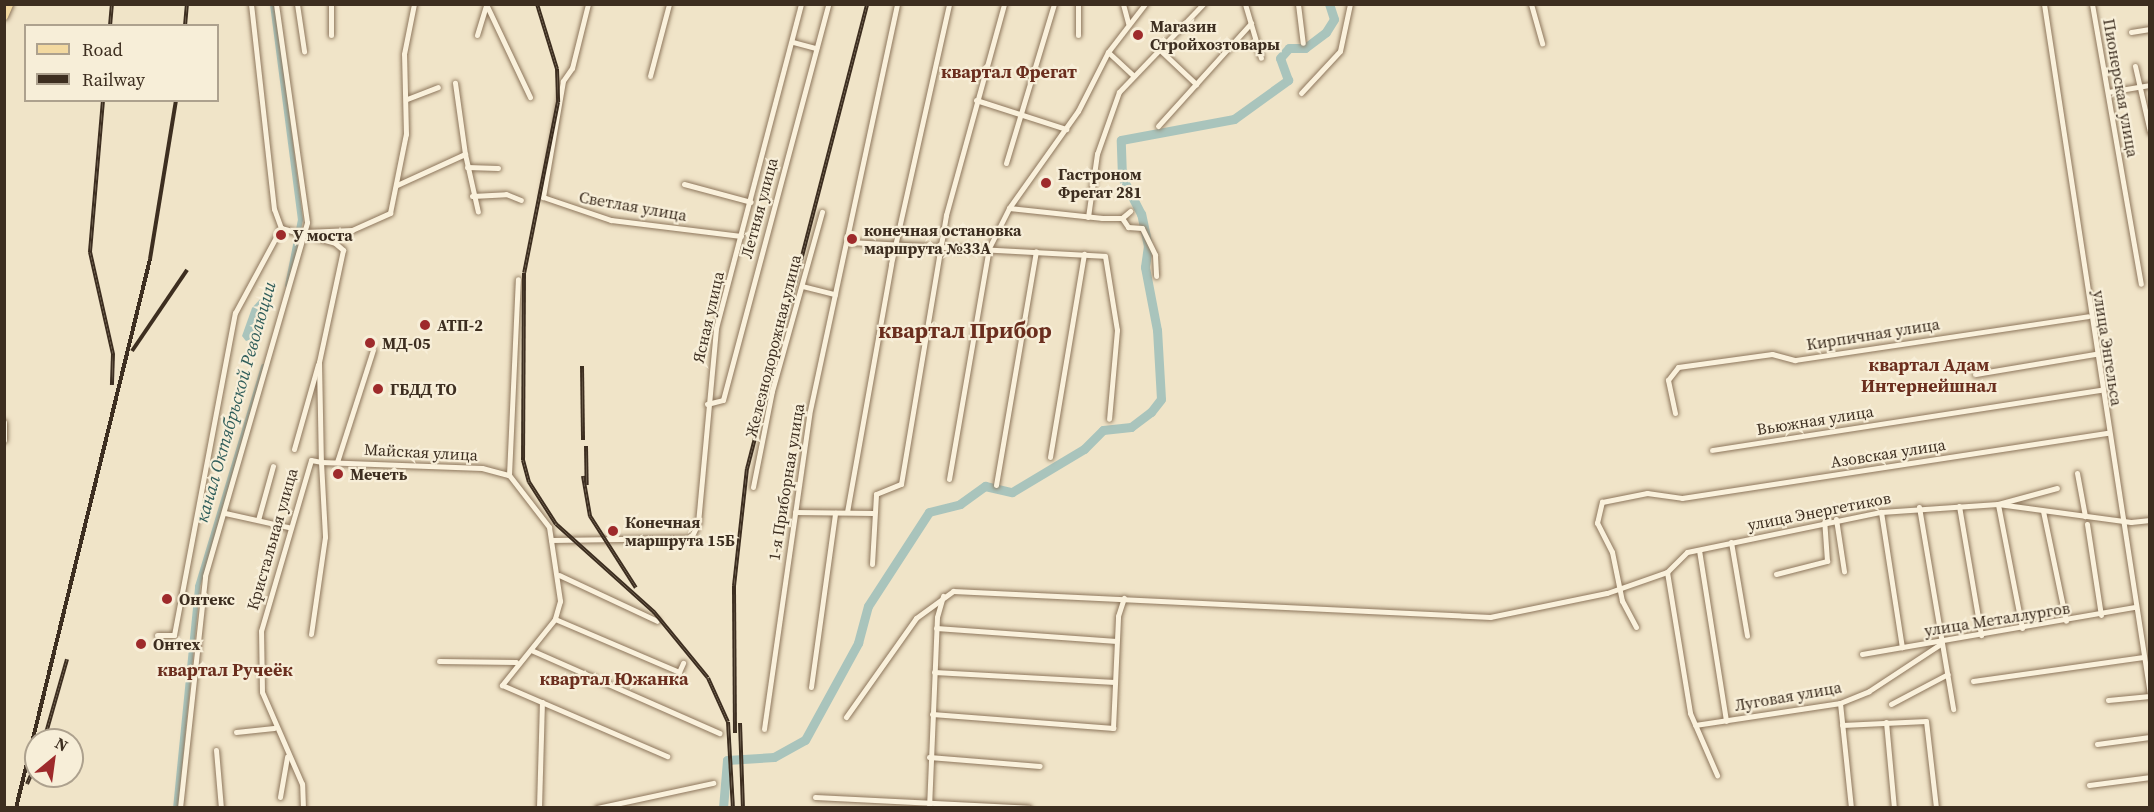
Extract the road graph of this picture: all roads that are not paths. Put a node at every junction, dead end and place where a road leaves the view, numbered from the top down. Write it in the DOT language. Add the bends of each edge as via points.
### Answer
graph roads {
  1 [pos="9,4"];
  2 [pos="251,4"];
  3 [pos="276,4"];
  4 [pos="297,4"];
  5 [pos="331,4"];
  6 [pos="414,4"];
  7 [pos="588,4"];
  8 [pos="669,4"];
  9 [pos="801,4"];
  10 [pos="828,4"];
  11 [pos="897,4"];
  12 [pos="949,4"];
  13 [pos="1004,4"];
  14 [pos="1054,4"];
  15 [pos="1078,4"];
  16 [pos="1123,4"];
  17 [pos="1145,4"];
  18 [pos="1203,4"];
  19 [pos="1245,4"];
  20 [pos="1298,4"];
  21 [pos="1350,4"];
  22 [pos="1531,4"];
  23 [pos="2043,4"];
  24 [pos="2092,4"];
  25 [pos="486,5"];
  26 [pos="4,16"];
  27 [pos="1128,23"];
  28 [pos="1251,23"];
  29 [pos="2150,29"];
  30 [pos="2131,32"];
  31 [pos="331,35"];
  32 [pos="477,35"];
  33 [pos="1078,35"];
  34 [pos="793,42"];
  35 [pos="1304,42"];
  36 [pos="1542,43"];
  37 [pos="816,48"];
  38 [pos="1160,50"];
  39 [pos="304,51"];
  40 [pos="1108,52"];
  41 [pos="1261,58"];
  42 [pos="2135,66"];
  43 [pos="1133,75"];
  44 [pos="650,76"];
  45 [pos="455,82"];
  46 [pos="1196,84"];
  47 [pos="2150,85"];
  48 [pos="438,87"];
  49 [pos="2140,87"];
  50 [pos="2108,92"];
  51 [pos="1301,93"];
  52 [pos="530,97"];
  53 [pos="407,99"];
  54 [pos="976,100"];
  55 [pos="1022,114"];
  56 [pos="1158,126"];
  57 [pos="1066,129"];
  58 [pos="2150,132"];
  59 [pos="465,154"];
  60 [pos="1006,163"];
  61 [pos="467,167"];
  62 [pos="498,168"];
  63 [pos="684,184"];
  64 [pos="397,185"];
  65 [pos="472,196"];
  66 [pos="521,200"];
  67 [pos="751,202"];
  68 [pos="1009,208"];
  69 [pos="1130,211"];
  70 [pos="478,212"];
  71 [pos="822,212"];
  72 [pos="1088,217"];
  73 [pos="1122,218"];
  74 [pos="282,228"];
  75 [pos="304,232"];
  76 [pos="741,236"];
  77 [pos="847,242"];
  78 [pos="895,245"];
  79 [pos="943,247"];
  80 [pos="989,248"];
  81 [pos="1036,251"];
  82 [pos="1084,254"];
  83 [pos="1156,276"];
  84 [pos="518,279"];
  85 [pos="2141,284"];
  86 [pos="802,286"];
  87 [pos="835,294"];
  88 [pos="2088,316"];
  89 [pos="373,350"];
  90 [pos="2095,354"];
  91 [pos="319,362"];
  92 [pos="1975,374"];
  93 [pos="2100,390"];
  94 [pos="707,404"];
  95 [pos="1675,413"];
  96 [pos="1109,419"];
  97 [pos="4,422"];
  98 [pos="2108,433"];
  99 [pos="4,440"];
  100 [pos="294,449"];
  101 [pos="1712,450"];
  102 [pos="1050,457"];
  103 [pos="321,462"];
  104 [pos="337,462"];
  105 [pos="273,466"];
  106 [pos="2078,473"];
  107 [pos="509,475"];
  108 [pos="950,479"];
  109 [pos="996,485"];
  110 [pos="753,487"];
  111 [pos="2057,488"];
  112 [pos="1998,504"];
  113 [pos="1959,506"];
  114 [pos="1919,507"];
  115 [pos="2043,511"];
  116 [pos="795,512"];
  117 [pos="847,512"];
  118 [pos="1881,512"];
  119 [pos="225,513"];
  120 [pos="836,513"];
  121 [pos="873,513"];
  122 [pos="2085,516"];
  123 [pos="1836,519"];
  124 [pos="258,520"];
  125 [pos="2150,520"];
  126 [pos="1824,522"];
  127 [pos="2123,522"];
  128 [pos="2087,524"];
  129 [pos="288,527"];
  130 [pos="551,540"];
  131 [pos="1731,542"];
  132 [pos="1699,550"];
  133 [pos="872,564"];
  134 [pos="1844,571"];
  135 [pos="1667,572"];
  136 [pos="1776,574"];
  137 [pos="559,575"];
  138 [pos="1620,588"];
  139 [pos="944,594"];
  140 [pos="1124,598"];
  141 [pos="2135,607"];
  142 [pos="2101,615"];
  143 [pos="555,619"];
  144 [pos="657,621"];
  145 [pos="2066,621"];
  146 [pos="1636,627"];
  147 [pos="936,628"];
  148 [pos="2022,628"];
  149 [pos="311,634"];
  150 [pos="157,635"];
  151 [pos="1981,635"];
  152 [pos="1747,636"];
  153 [pos="1117,641"];
  154 [pos="1942,643"];
  155 [pos="1902,647"];
  156 [pos="531,650"];
  157 [pos="1862,654"];
  158 [pos="2143,657"];
  159 [pos="439,661"];
  160 [pos="516,662"];
  161 [pos="682,663"];
  162 [pos="934,672"];
  163 [pos="1948,674"];
  164 [pos="2149,679"];
  165 [pos="1973,681"];
  166 [pos="1115,682"];
  167 [pos="811,687"];
  168 [pos="2150,695"];
  169 [pos="2109,700"];
  170 [pos="542,702"];
  171 [pos="1840,703"];
  172 [pos="1891,704"];
  173 [pos="1953,709"];
  174 [pos="932,714"];
  175 [pos="846,717"];
  176 [pos="1726,721"];
  177 [pos="1887,722"];
  178 [pos="1695,725"];
  179 [pos="1842,725"];
  180 [pos="274,728"];
  181 [pos="764,729"];
  182 [pos="236,732"];
  183 [pos="719,733"];
  184 [pos="2150,737"];
  185 [pos="2097,744"];
  186 [pos="216,750"];
  187 [pos="667,756"];
  188 [pos="287,757"];
  189 [pos="929,757"];
  190 [pos="1040,766"];
  191 [pos="1717,775"];
  192 [pos="2150,777"];
  193 [pos="713,783"];
  194 [pos="2089,785"];
  195 [pos="280,797"];
  196 [pos="815,797"];
  197 [pos="928,805"];
  198 [pos="542,806"];
  199 [pos="180,807"];
  200 [pos="221,807"];
  201 [pos="303,807"];
  202 [pos="597,807"];
  203 [pos="1029,807"];
  204 [pos="1851,807"];
  205 [pos="1894,807"];
  206 [pos="1936,807"];
  1 -- 26 [label="main road"];
  2 -- 74 [label="street" via="274,209"];
  3 -- 75 [label="street"];
  4 -- 39 [label="street"];
  5 -- 31 [label="street"];
  6 -- 53 [label="street" via="404,54"];
  7 -- 76 [label="street, Светлая улица" via="572,69 563,81 543,197 611,220"];
  8 -- 44 [label="street"];
  9 -- 34 [label="street, Ясная улица"];
  10 -- 37 [label="street, Летняя улица"];
  11 -- 77 [label="street, 1-я Приборная улица"];
  12 -- 78 [label="street"];
  13 -- 54 [label="street"];
  14 -- 55 [label="street"];
  15 -- 33 [label="street"];
  16 -- 27 [label="street"];
  17 -- 27 [label="street"];
  18 -- 38 [label="street"];
  19 -- 28 [label="street"];
  20 -- 35 [label="street"];
  21 -- 51 [label="street" via="1340,51"];
  22 -- 36 [label="street"];
  23 -- 88 [label="street, улица Энгельса"];
  24 -- 50 [label="street, Пионерская улица"];
  25 -- 32 [label="street"];
  25 -- 52 [label="street"];
  27 -- 40 [label="street"];
  28 -- 41 [label="street"];
  28 -- 46 [label="street"];
  29 -- 30 [label="street"];
  34 -- 37 [label="street"];
  34 -- 67 [label="street, Ясная улица"];
  37 -- 94 [label="street, Летняя улица" via="723,399"];
  38 -- 43 [label="street"];
  38 -- 46 [label="street"];
  40 -- 43 [label="street"];
  40 -- 57 [label="street"];
  42 -- 49 [label="street"];
  43 -- 72 [label="street" via="1111,108 1097,154"];
  45 -- 59 [label="street"];
  46 -- 56 [label="street"];
  47 -- 49 [label="street"];
  48 -- 53 [label="street"];
  49 -- 50 [label="street"];
  49 -- 58 [label="street"];
  50 -- 85 [label="street, Пионерская улица"];
  53 -- 64 [label="street"];
  54 -- 55 [label="street"];
  54 -- 79 [label="street"];
  55 -- 57 [label="street"];
  55 -- 60 [label="street"];
  57 -- 68 [label="street"];
  59 -- 61 [label="street"];
  59 -- 64 [label="street"];
  61 -- 62 [label="street"];
  61 -- 65 [label="street"];
  63 -- 67 [label="street"];
  64 -- 75 [label="street" via="386,216 352,230"];
  65 -- 66 [label="street" via="506,194"];
  65 -- 70 [label="street"];
  67 -- 76 [label="street, Ясная улица"];
  68 -- 72 [label="street"];
  68 -- 80 [label="street"];
  69 -- 73 [label="street"];
  71 -- 86 [label="street, Железнодорожная улица"];
  72 -- 73 [label="street"];
  73 -- 83 [label="street" via="1128,227 1142,228 1155,255"];
  74 -- 75 [label="street"];
  74 -- 150 [label="street" via="235,313 174,635"];
  75 -- 91 [label="street" via="335,243 344,260 328,308"];
  75 -- 119 [label="street"];
  76 -- 94 [label="street, Ясная улица" via="716,328"];
  77 -- 78 [label="street"];
  77 -- 87 [label="street, 1-я Приборная улица"];
  78 -- 79 [label="street"];
  78 -- 117 [label="street"];
  79 -- 80 [label="street"];
  79 -- 121 [label="street" via="901,484 876,494"];
  80 -- 81 [label="street"];
  80 -- 108 [label="street"];
  81 -- 82 [label="street"];
  81 -- 109 [label="street"];
  82 -- 96 [label="street" via="1105,256 1117,330"];
  82 -- 102 [label="street"];
  84 -- 107 [label="street"];
  86 -- 87 [label="street"];
  86 -- 110 [label="street, Железнодорожная улица"];
  87 -- 116 [label="street, 1-я Приборная улица"];
  88 -- 90 [label="street, улица Энгельса"];
  88 -- 95 [label="street, Кирпичная улица" via="1795,360 1772,354 1678,367 1668,380"];
  89 -- 104 [label="street"];
  90 -- 92 [label="street"];
  90 -- 93 [label="street, улица Энгельса"];
  91 -- 100 [label="street"];
  91 -- 103 [label="street"];
  93 -- 98 [label="street, улица Энгельса"];
  93 -- 101 [label="street, Вьюжная улица"];
  94 -- 130 [label="street, Ясная улица" via="698,523 691,538"];
  97 -- 99 [label="street"];
  98 -- 127 [label="street, улица Энгельса"];
  98 -- 138 [label="street, Азовская улица" via="1673,498 1647,493 1597,506 1597,523 1609,543"];
  103 -- 104 [label="street, Майская улица"];
  103 -- 129 [label="street, Кристальная улица" via="308,463"];
  103 -- 149 [label="street" via="325,537"];
  104 -- 107 [label="street, Майская улица" via="482,468"];
  105 -- 124 [label="street, Кристальная улица"];
  106 -- 122 [label="street"];
  107 -- 130 [label="street" via="549,528"];
  111 -- 112 [label="street"];
  112 -- 113 [label="street, улица Энергетиков"];
  112 -- 115 [label="street, улица Энергетиков"];
  112 -- 148 [label="street"];
  113 -- 114 [label="street, улица Энергетиков"];
  113 -- 151 [label="street"];
  114 -- 118 [label="street, улица Энергетиков"];
  114 -- 154 [label="street"];
  115 -- 122 [label="street, улица Энергетиков"];
  115 -- 145 [label="street"];
  116 -- 120 [label="street"];
  116 -- 181 [label="street, 1-я Приборная улица"];
  117 -- 120 [label="street"];
  117 -- 121 [label="street"];
  118 -- 123 [label="street, улица Энергетиков"];
  118 -- 155 [label="street"];
  119 -- 124 [label="street"];
  119 -- 199 [label="street" via="205,576"];
  120 -- 167 [label="street"];
  121 -- 133 [label="street"];
  122 -- 127 [label="street, улица Энергетиков"];
  123 -- 126 [label="street, улица Энергетиков"];
  123 -- 134 [label="street"];
  124 -- 129 [label="street"];
  125 -- 127 [label="street, улица Энергетиков"];
  126 -- 131 [label="street, улица Энергетиков"];
  126 -- 136 [label="street" via="1827,561"];
  127 -- 141 [label="street, улица Энгельса"];
  128 -- 142 [label="street"];
  129 -- 180 [label="street, Кристальная улица" via="261,631 262,692"];
  130 -- 137 [label="street"];
  131 -- 132 [label="street, улица Энергетиков"];
  131 -- 152 [label="street"];
  132 -- 135 [label="street, улица Энергетиков" via="1680,556"];
  132 -- 176 [label="street"];
  135 -- 138 [label="street, улица Энергетиков"];
  135 -- 178 [label="street"];
  137 -- 143 [label="street"];
  137 -- 144 [label="street"];
  138 -- 140 [label="street, улица Энергетиков" via="1506,615"];
  138 -- 146 [label="street"];
  139 -- 140 [label="street, улица Энергетиков"];
  139 -- 147 [label="street"];
  139 -- 175 [label="street" via="908,627"];
  140 -- 153 [label="street"];
  141 -- 142 [label="street, улица Металлургов"];
  141 -- 158 [label="street, улица Энгельса"];
  142 -- 145 [label="street, улица Металлургов"];
  143 -- 156 [label="street"];
  143 -- 161 [label="street" via="679,672"];
  145 -- 148 [label="street, улица Металлургов"];
  147 -- 153 [label="street"];
  147 -- 162 [label="street"];
  148 -- 151 [label="street, улица Металлургов"];
  151 -- 154 [label="street, улица Металлургов"];
  153 -- 166 [label="street"];
  154 -- 155 [label="street, улица Металлургов"];
  154 -- 163 [label="street"];
  154 -- 171 [label="street, Луговая улица" via="1869,691"];
  155 -- 157 [label="street, улица Металлургов"];
  156 -- 160 [label="street"];
  156 -- 183 [label="street"];
  158 -- 164 [label="street, улица Энгельса"];
  158 -- 165 [label="street"];
  159 -- 160 [label="street"];
  160 -- 170 [label="street" via="502,685"];
  162 -- 166 [label="street"];
  162 -- 174 [label="street"];
  163 -- 172 [label="street"];
  163 -- 173 [label="street"];
  164 -- 168 [label="street, улица Энгельса"];
  166 -- 174 [label="street" via="1113,728"];
  168 -- 169 [label="street"];
  170 -- 187 [label="street"];
  170 -- 198 [label="street"];
  171 -- 176 [label="street, Луговая улица"];
  171 -- 179 [label="street"];
  174 -- 189 [label="street"];
  176 -- 178 [label="street, Луговая улица"];
  177 -- 179 [label="street"];
  177 -- 205 [label="street"];
  177 -- 206 [label="street" via="1921,719 1929,724"];
  178 -- 191 [label="street"];
  179 -- 204 [label="street"];
  180 -- 182 [label="street"];
  180 -- 188 [label="street, Кристальная улица"];
  184 -- 185 [label="street"];
  186 -- 200 [label="street"];
  188 -- 195 [label="street"];
  188 -- 201 [label="street, Кристальная улица" via="302,784"];
  189 -- 190 [label="street"];
  189 -- 197 [label="street"];
  192 -- 194 [label="street"];
  193 -- 202 [label="street"];
  196 -- 197 [label="street"];
  197 -- 203 [label="street"];
}
